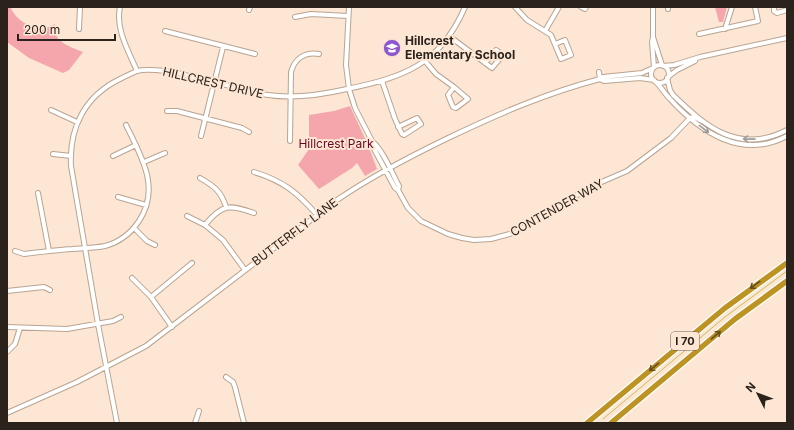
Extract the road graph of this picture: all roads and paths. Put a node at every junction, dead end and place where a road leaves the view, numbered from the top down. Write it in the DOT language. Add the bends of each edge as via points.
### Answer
graph roads {
  1 [pos="80,7"];
  2 [pos="120,7"];
  3 [pos="349,7"];
  4 [pos="465,7"];
  5 [pos="515,7"];
  6 [pos="559,7"];
  7 [pos="581,7"];
  8 [pos="586,7"];
  9 [pos="653,7"];
  10 [pos="732,7"];
  11 [pos="755,7"];
  12 [pos="774,7"];
  13 [pos="787,10"];
  14 [pos="348,16"];
  15 [pos="295,17"];
  16 [pos="79,28"];
  17 [pos="725,29"];
  18 [pos="545,30"];
  19 [pos="165,31"];
  20 [pos="699,34"];
  21 [pos="449,36"];
  22 [pos="653,37"];
  23 [pos="787,38"];
  24 [pos="555,44"];
  25 [pos="223,47"];
  26 [pos="255,54"];
  27 [pos="319,54"];
  28 [pos="708,56"];
  29 [pos="425,61"];
  30 [pos="485,63"];
  31 [pos="662,65"];
  32 [pos="653,68"];
  33 [pos="137,71"];
  34 [pos="601,78"];
  35 [pos="667,78"];
  36 [pos="382,81"];
  37 [pos="655,81"];
  38 [pos="214,83"];
  39 [pos="454,86"];
  40 [pos="349,89"];
  41 [pos="291,97"];
  42 [pos="51,110"];
  43 [pos="167,111"];
  44 [pos="690,118"];
  45 [pos="205,119"];
  46 [pos="702,121"];
  47 [pos="77,122"];
  48 [pos="126,124"];
  49 [pos="398,127"];
  50 [pos="787,130"];
  51 [pos="249,132"];
  52 [pos="200,136"];
  53 [pos="787,136"];
  54 [pos="290,141"];
  55 [pos="136,145"];
  56 [pos="165,153"];
  57 [pos="53,154"];
  58 [pos="70,156"];
  59 [pos="113,156"];
  60 [pos="144,162"];
  61 [pos="387,169"];
  62 [pos="254,172"];
  63 [pos="200,178"];
  64 [pos="38,193"];
  65 [pos="118,197"];
  66 [pos="146,205"];
  67 [pos="226,207"];
  68 [pos="254,213"];
  69 [pos="317,215"];
  70 [pos="187,216"];
  71 [pos="205,225"];
  72 [pos="134,228"];
  73 [pos="155,245"];
  74 [pos="85,248"];
  75 [pos="15,251"];
  76 [pos="49,251"];
  77 [pos="192,263"];
  78 [pos="787,263"];
  79 [pos="245,270"];
  80 [pos="132,278"];
  81 [pos="787,281"];
  82 [pos="50,290"];
  83 [pos="7,291"];
  84 [pos="151,297"];
  85 [pos="121,317"];
  86 [pos="98,324"];
  87 [pos="7,327"];
  88 [pos="172,327"];
  89 [pos="20,328"];
  90 [pos="7,352"];
  91 [pos="106,368"];
  92 [pos="226,377"];
  93 [pos="199,411"];
  94 [pos="7,413"];
  95 [pos="117,423"];
  96 [pos="194,423"];
  97 [pos="244,423"];
  98 [pos="587,423"];
  99 [pos="611,423"];
  1 -- 16 [label="street"];
  2 -- 33 [label="street" via="120,28"];
  3 -- 14 [label="street, CONTENDER WAY"];
  4 -- 21 [label="street, HILLCREST DRIVE"];
  5 -- 18 [label="street" via="527,20"];
  6 -- 18 [label="street"];
  7 -- 8 [label="street"];
  9 -- 22 [label="street"];
  10 -- 17 [label="street"];
  11 -- 17 [label="street" via="758,21"];
  12 -- 13 [label="street" via="777,13"];
  14 -- 15 [label="street" via="311,14"];
  14 -- 40 [label="street, CONTENDER WAY" via="346,65"];
  17 -- 20 [label="street"];
  18 -- 24 [label="street"];
  19 -- 25 [label="street"];
  21 -- 29 [label="street, HILLCREST DRIVE"];
  21 -- 30 [label="street"];
  22 -- 31 [label="street"];
  22 -- 32 [label="street"];
  23 -- 28 [label="street"];
  24 -- 24 [label="street" via="565,40 571,56 561,59"];
  25 -- 26 [label="street"];
  25 -- 38 [label="street"];
  27 -- 41 [label="street" via="306,54 295,62 291,72"];
  28 -- 31 [label="street" via="674,65"];
  28 -- 35 [label="street" via="677,70"];
  29 -- 36 [label="street, HILLCREST DRIVE" via="405,73"];
  29 -- 39 [label="street" via="436,74"];
  30 -- 30 [label="street" via="496,50 502,54 492,68"];
  31 -- 32 [label="street"];
  31 -- 35 [label="street" via="668,72"];
  32 -- 34 [label="street, BUTTERFLY LANE" via="642,73"];
  32 -- 37 [label="street" via="651,73"];
  33 -- 38 [label="street, HILLCREST DRIVE" via="174,72"];
  33 -- 47 [label="street, HILLCREST DRIVE" via="98,93 89,102"];
  34 -- 37 [label="street, BUTTERFLY LANE" via="604,81 640,78"];
  34 -- 61 [label="street, BUTTERFLY LANE" via="560,90 486,120"];
  35 -- 37 [label="street" via="661,82"];
  35 -- 46 [label="street" via="673,95"];
  36 -- 40 [label="street, HILLCREST DRIVE"];
  36 -- 49 [label="street"];
  37 -- 44 [label="street"];
  38 -- 41 [label="street, HILLCREST DRIVE" via="268,95"];
  38 -- 45 [label="street"];
  39 -- 39 [label="street" via="448,95 452,107 456,108 468,98"];
  40 -- 41 [label="street, HILLCREST DRIVE"];
  40 -- 61 [label="street, CONTENDER WAY" via="373,147"];
  41 -- 54 [label="street"];
  42 -- 47 [label="street"];
  43 -- 45 [label="street" via="178,111"];
  44 -- 46 [label="street"];
  44 -- 53 [label="street, one-way" via="706,131 734,143 765,144"];
  44 -- 61 [label="street, CONTENDER WAY" via="671,138 627,171 590,187 522,229 486,240 462,238 429,226 414,215 395,188"];
  45 -- 51 [label="street"];
  45 -- 52 [label="street"];
  50 -- 46 [label="street, one-way" via="764,138 745,139 722,133"];
  47 -- 58 [label="street, HILLCREST DRIVE"];
  48 -- 55 [label="street"];
  49 -- 49 [label="street" via="404,135 421,124 417,118"];
  55 -- 59 [label="street"];
  55 -- 60 [label="street"];
  56 -- 60 [label="street"];
  57 -- 58 [label="street"];
  58 -- 74 [label="street, HILLCREST DRIVE"];
  60 -- 66 [label="street" via="149,180 149,197"];
  61 -- 69 [label="street, BUTTERFLY LANE" via="357,186"];
  62 -- 69 [label="street" via="283,183 301,197"];
  63 -- 67 [label="street" via="214,186"];
  64 -- 76 [label="street"];
  65 -- 66 [label="street"];
  66 -- 72 [label="street"];
  67 -- 68 [label="street"];
  67 -- 71 [label="street" via="214,213"];
  69 -- 79 [label="street, BUTTERFLY LANE"];
  70 -- 71 [label="street"];
  71 -- 79 [label="street" via="223,240"];
  72 -- 73 [label="street"];
  72 -- 74 [label="street" via="120,241"];
  74 -- 76 [label="street"];
  74 -- 86 [label="street, HILLCREST DRIVE"];
  75 -- 76 [label="street" via="24,254"];
  77 -- 84 [label="street"];
  78 -- 98 [label="highway, I 70, one-way" via="725,308"];
  79 -- 88 [label="street, BUTTERFLY LANE"];
  80 -- 84 [label="street"];
  99 -- 81 [label="highway, I 70, one-way" via="735,319"];
  82 -- 83 [label="street" via="44,287"];
  84 -- 88 [label="street"];
  85 -- 86 [label="street" via="113,322"];
  86 -- 89 [label="street" via="67,329"];
  86 -- 91 [label="street, HILLCREST DRIVE"];
  87 -- 89 [label="street"];
  88 -- 91 [label="street, BUTTERFLY LANE" via="146,346"];
  89 -- 90 [label="street" via="15,344"];
  91 -- 94 [label="street, BUTTERFLY LANE"];
  91 -- 95 [label="street, HILLCREST DRIVE"];
  92 -- 97 [label="street" via="235,387"];
  93 -- 96 [label="street"];
}
